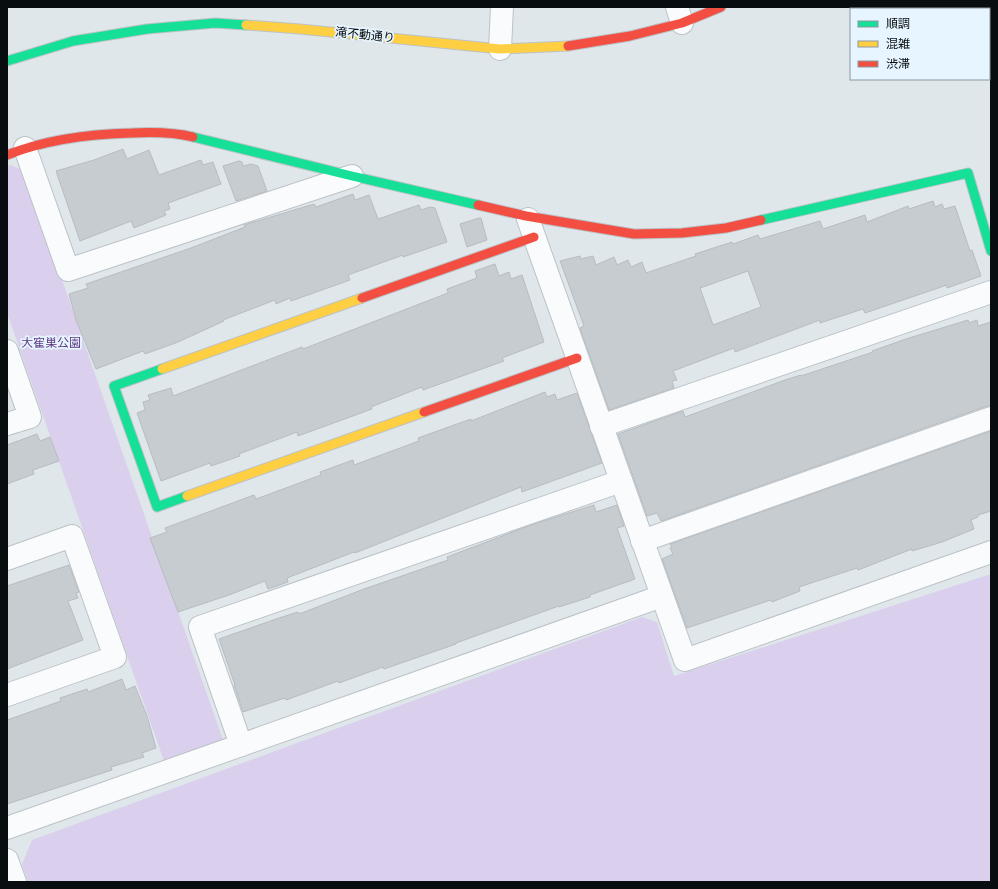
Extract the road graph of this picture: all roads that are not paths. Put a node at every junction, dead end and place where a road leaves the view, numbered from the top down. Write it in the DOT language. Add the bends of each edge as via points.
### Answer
graph roads {
  1 [pos="502,7"];
  2 [pos="721,7"];
  3 [pos="679,15"];
  4 [pos="500,49"];
  5 [pos="7,61"];
  6 [pos="16,151"];
  7 [pos="352,176"];
  8 [pos="526,216"];
  9 [pos="534,237"];
  10 [pos="991,251"];
  11 [pos="991,292"];
  12 [pos="7,351"];
  13 [pos="577,358"];
  14 [pos="991,418"];
  15 [pos="7,424"];
  16 [pos="602,426"];
  17 [pos="621,481"];
  18 [pos="642,541"];
  19 [pos="991,552"];
  20 [pos="7,559"];
  21 [pos="662,596"];
  22 [pos="7,695"];
  23 [pos="241,745"];
  24 [pos="7,828"];
  25 [pos="7,860"];
  26 [pos="15,882"];
  1 -- 4 [label="street"];
  2 -- 3 [label="street, 滝不動通り"];
  3 -- 4 [label="street, 滝不動通り" via="630,36 570,46"];
  4 -- 5 [label="street, 滝不動通り" via="215,23 147,29 73,41"];
  6 -- 7 [label="street" via="78,136 159,132 190,136"];
  6 -- 7 [label="street" via="68,270"];
  7 -- 8 [label="street"];
  8 -- 9 [label="street"];
  8 -- 10 [label="street" via="634,234 682,233 726,228 968,173"];
  9 -- 13 [label="street"];
  9 -- 13 [label="street" via="114,386 157,507"];
  11 -- 16 [label="street"];
  12 -- 15 [label="street" via="30,416"];
  13 -- 16 [label="street"];
  14 -- 18 [label="street"];
  16 -- 17 [label="street"];
  17 -- 18 [label="street"];
  17 -- 23 [label="street" via="200,627"];
  18 -- 21 [label="street"];
  19 -- 21 [label="street" via="685,660"];
  20 -- 22 [label="street" via="72,536 115,657"];
  21 -- 23 [label="street"];
  23 -- 24 [label="street"];
  25 -- 26 [label="street"];
}
